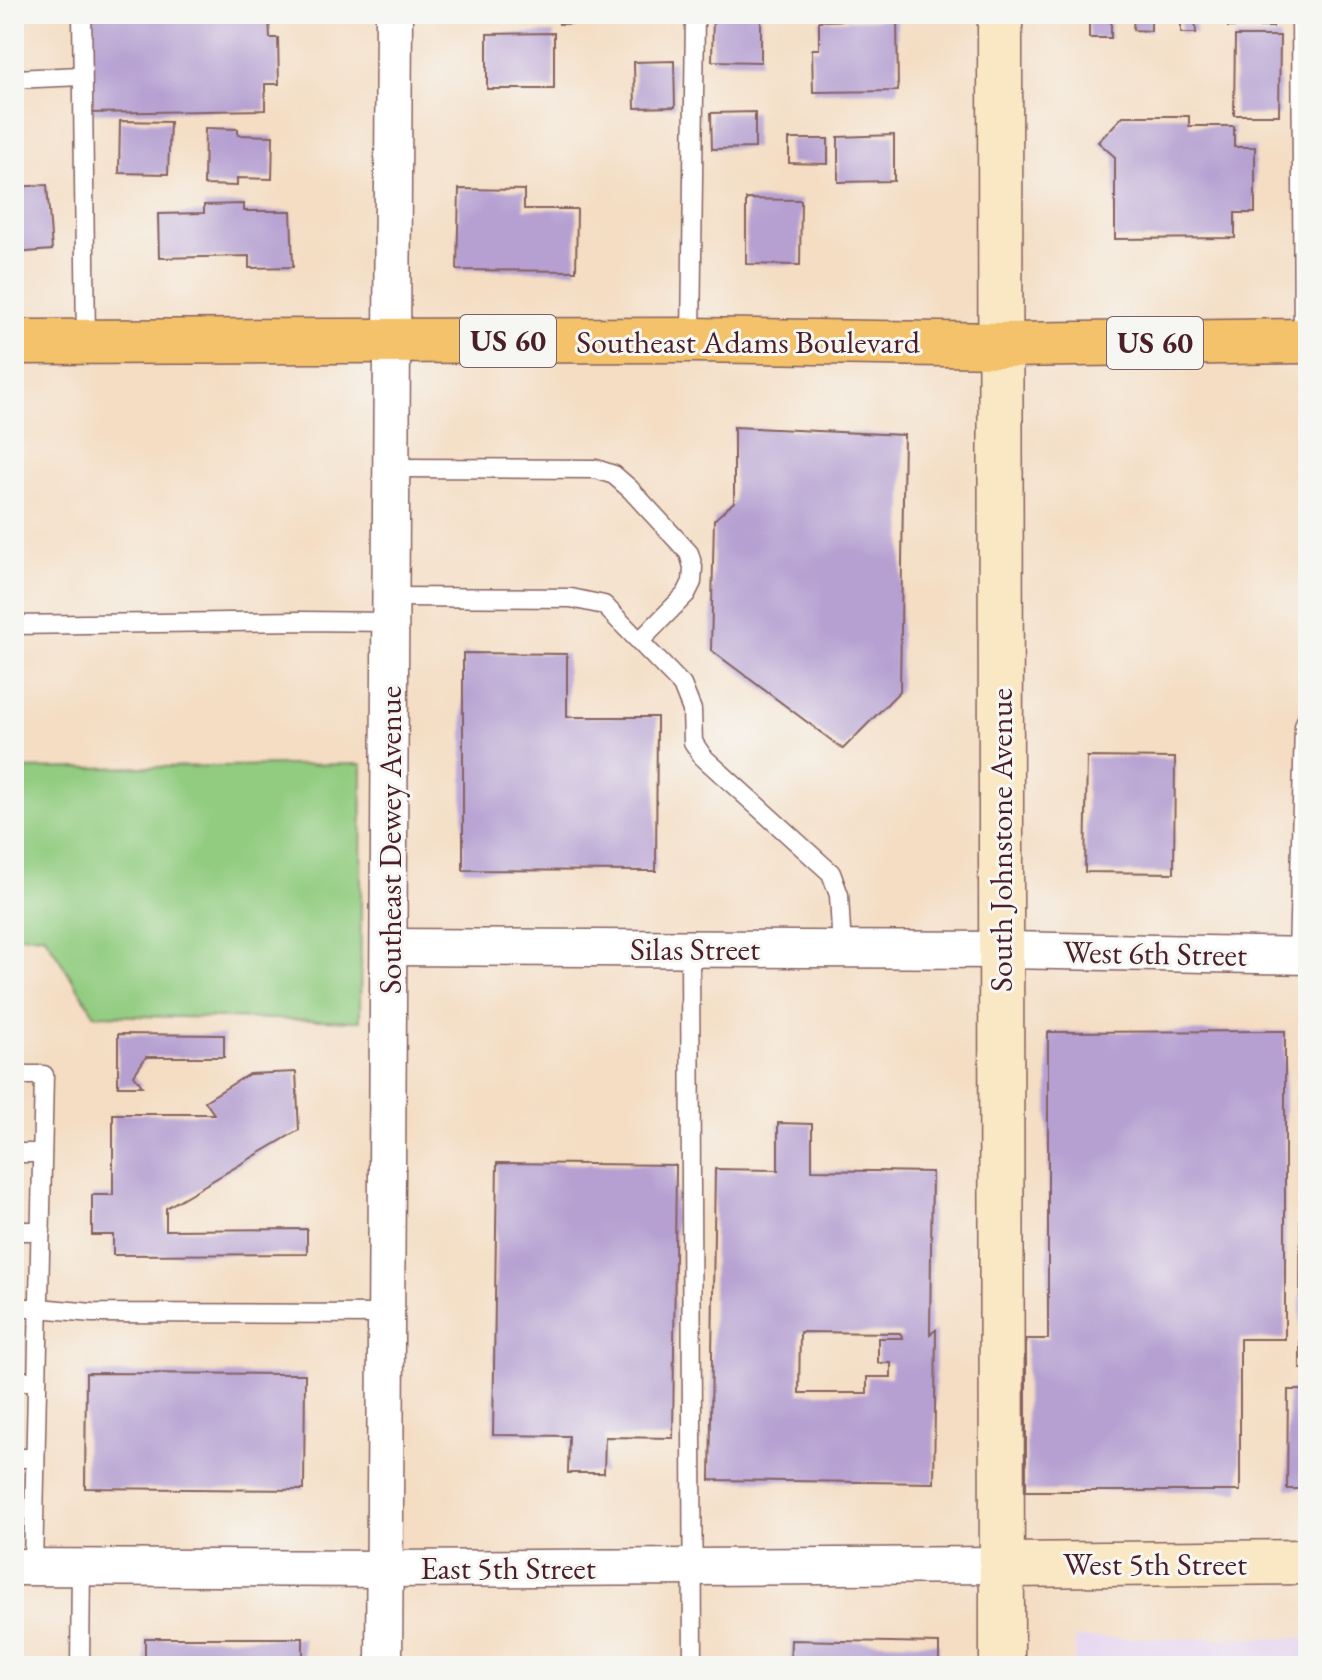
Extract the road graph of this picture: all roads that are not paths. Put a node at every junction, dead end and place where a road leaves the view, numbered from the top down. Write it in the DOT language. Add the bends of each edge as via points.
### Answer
graph roads {
  1 [pos="82,14"];
  2 [pos="394,14"];
  3 [pos="695,14"];
  4 [pos="1000,14"];
  5 [pos="1301,14"];
  6 [pos="82,76"];
  7 [pos="14,79"];
  8 [pos="691,340"];
  9 [pos="1305,341"];
  10 [pos="14,342"];
  11 [pos="86,342"];
  12 [pos="393,342"];
  13 [pos="1002,345"];
  14 [pos="392,468"];
  15 [pos="392,609"];
  16 [pos="14,625"];
  17 [pos="640,641"];
  18 [pos="1308,715"];
  19 [pos="389,947"];
  20 [pos="690,948"];
  21 [pos="842,950"];
  22 [pos="1001,950"];
  23 [pos="1303,956"];
  24 [pos="14,1075"];
  25 [pos="14,1153"];
  26 [pos="42,1153"];
  27 [pos="14,1231"];
  28 [pos="41,1231"];
  29 [pos="14,1308"];
  30 [pos="39,1308"];
  31 [pos="386,1314"];
  32 [pos="14,1381"];
  33 [pos="37,1381"];
  34 [pos="14,1458"];
  35 [pos="35,1458"];
  36 [pos="1308,1562"];
  37 [pos="1002,1565"];
  38 [pos="23,1567"];
  39 [pos="81,1567"];
  40 [pos="694,1567"];
  41 [pos="384,1569"];
  42 [pos="80,1666"];
  43 [pos="384,1666"];
  44 [pos="693,1666"];
  45 [pos="1002,1666"];
  1 -- 6 [label="lane"];
  2 -- 12 [label="street, Southeast Dewey Avenue"];
  3 -- 8 [label="lane"];
  4 -- 13 [label="street, South Johnstone Avenue"];
  5 -- 9 [label="lane"];
  6 -- 7 [label="lane"];
  6 -- 11 [label="lane"];
  8 -- 12 [label="main road, Southeast Adams Boulevard / US 60"];
  8 -- 13 [label="main road, Southeast Adams Boulevard / US 60"];
  9 -- 13 [label="main road, US 60"];
  10 -- 11 [label="main road, Southeast Adams Boulevard / US 60"];
  11 -- 12 [label="main road, Southeast Adams Boulevard / US 60"];
  12 -- 14 [label="street, Southeast Dewey Avenue"];
  13 -- 22 [label="street, South Johnstone Avenue"];
  14 -- 15 [label="street, Southeast Dewey Avenue"];
  14 -- 17 [label="lane" via="596,469 614,475 689,553 693,567 686,594"];
  15 -- 16 [label="lane" via="302,621"];
  15 -- 17 [label="lane" via="571,598 604,605"];
  15 -- 19 [label="street, Southeast Dewey Avenue"];
  17 -- 21 [label="lane" via="682,685 692,710 693,742 703,757 831,873 839,895"];
  18 -- 23 [label="lane"];
  19 -- 20 [label="street, Silas Street"];
  19 -- 31 [label="street, Southeast Dewey Avenue"];
  20 -- 21 [label="street, Silas Street"];
  20 -- 40 [label="lane"];
  21 -- 22 [label="street, Silas Street"];
  22 -- 23 [label="street, West 6th Street"];
  22 -- 37 [label="street, South Johnstone Avenue"];
  24 -- 26 [label="lane" via="44,1075"];
  25 -- 26 [label="lane"];
  26 -- 28 [label="lane"];
  27 -- 28 [label="lane"];
  28 -- 30 [label="lane"];
  29 -- 30 [label="lane"];
  30 -- 31 [label="lane" via="92,1313"];
  30 -- 33 [label="lane"];
  31 -- 41 [label="street, Southeast Dewey Avenue"];
  32 -- 33 [label="lane"];
  33 -- 35 [label="lane"];
  34 -- 35 [label="lane"];
  35 -- 38 [label="lane"];
  36 -- 37 [label="street, West 5th Street"];
  37 -- 40 [label="street, East 5th Street"];
  37 -- 45 [label="street, South Johnstone Avenue"];
  38 -- 39 [label="street, East 5th Street"];
  39 -- 41 [label="street, East 5th Street"];
  39 -- 42 [label="lane"];
  40 -- 41 [label="street, East 5th Street"];
  40 -- 44 [label="lane"];
  41 -- 43 [label="street, Southeast Dewey Avenue"];
}
